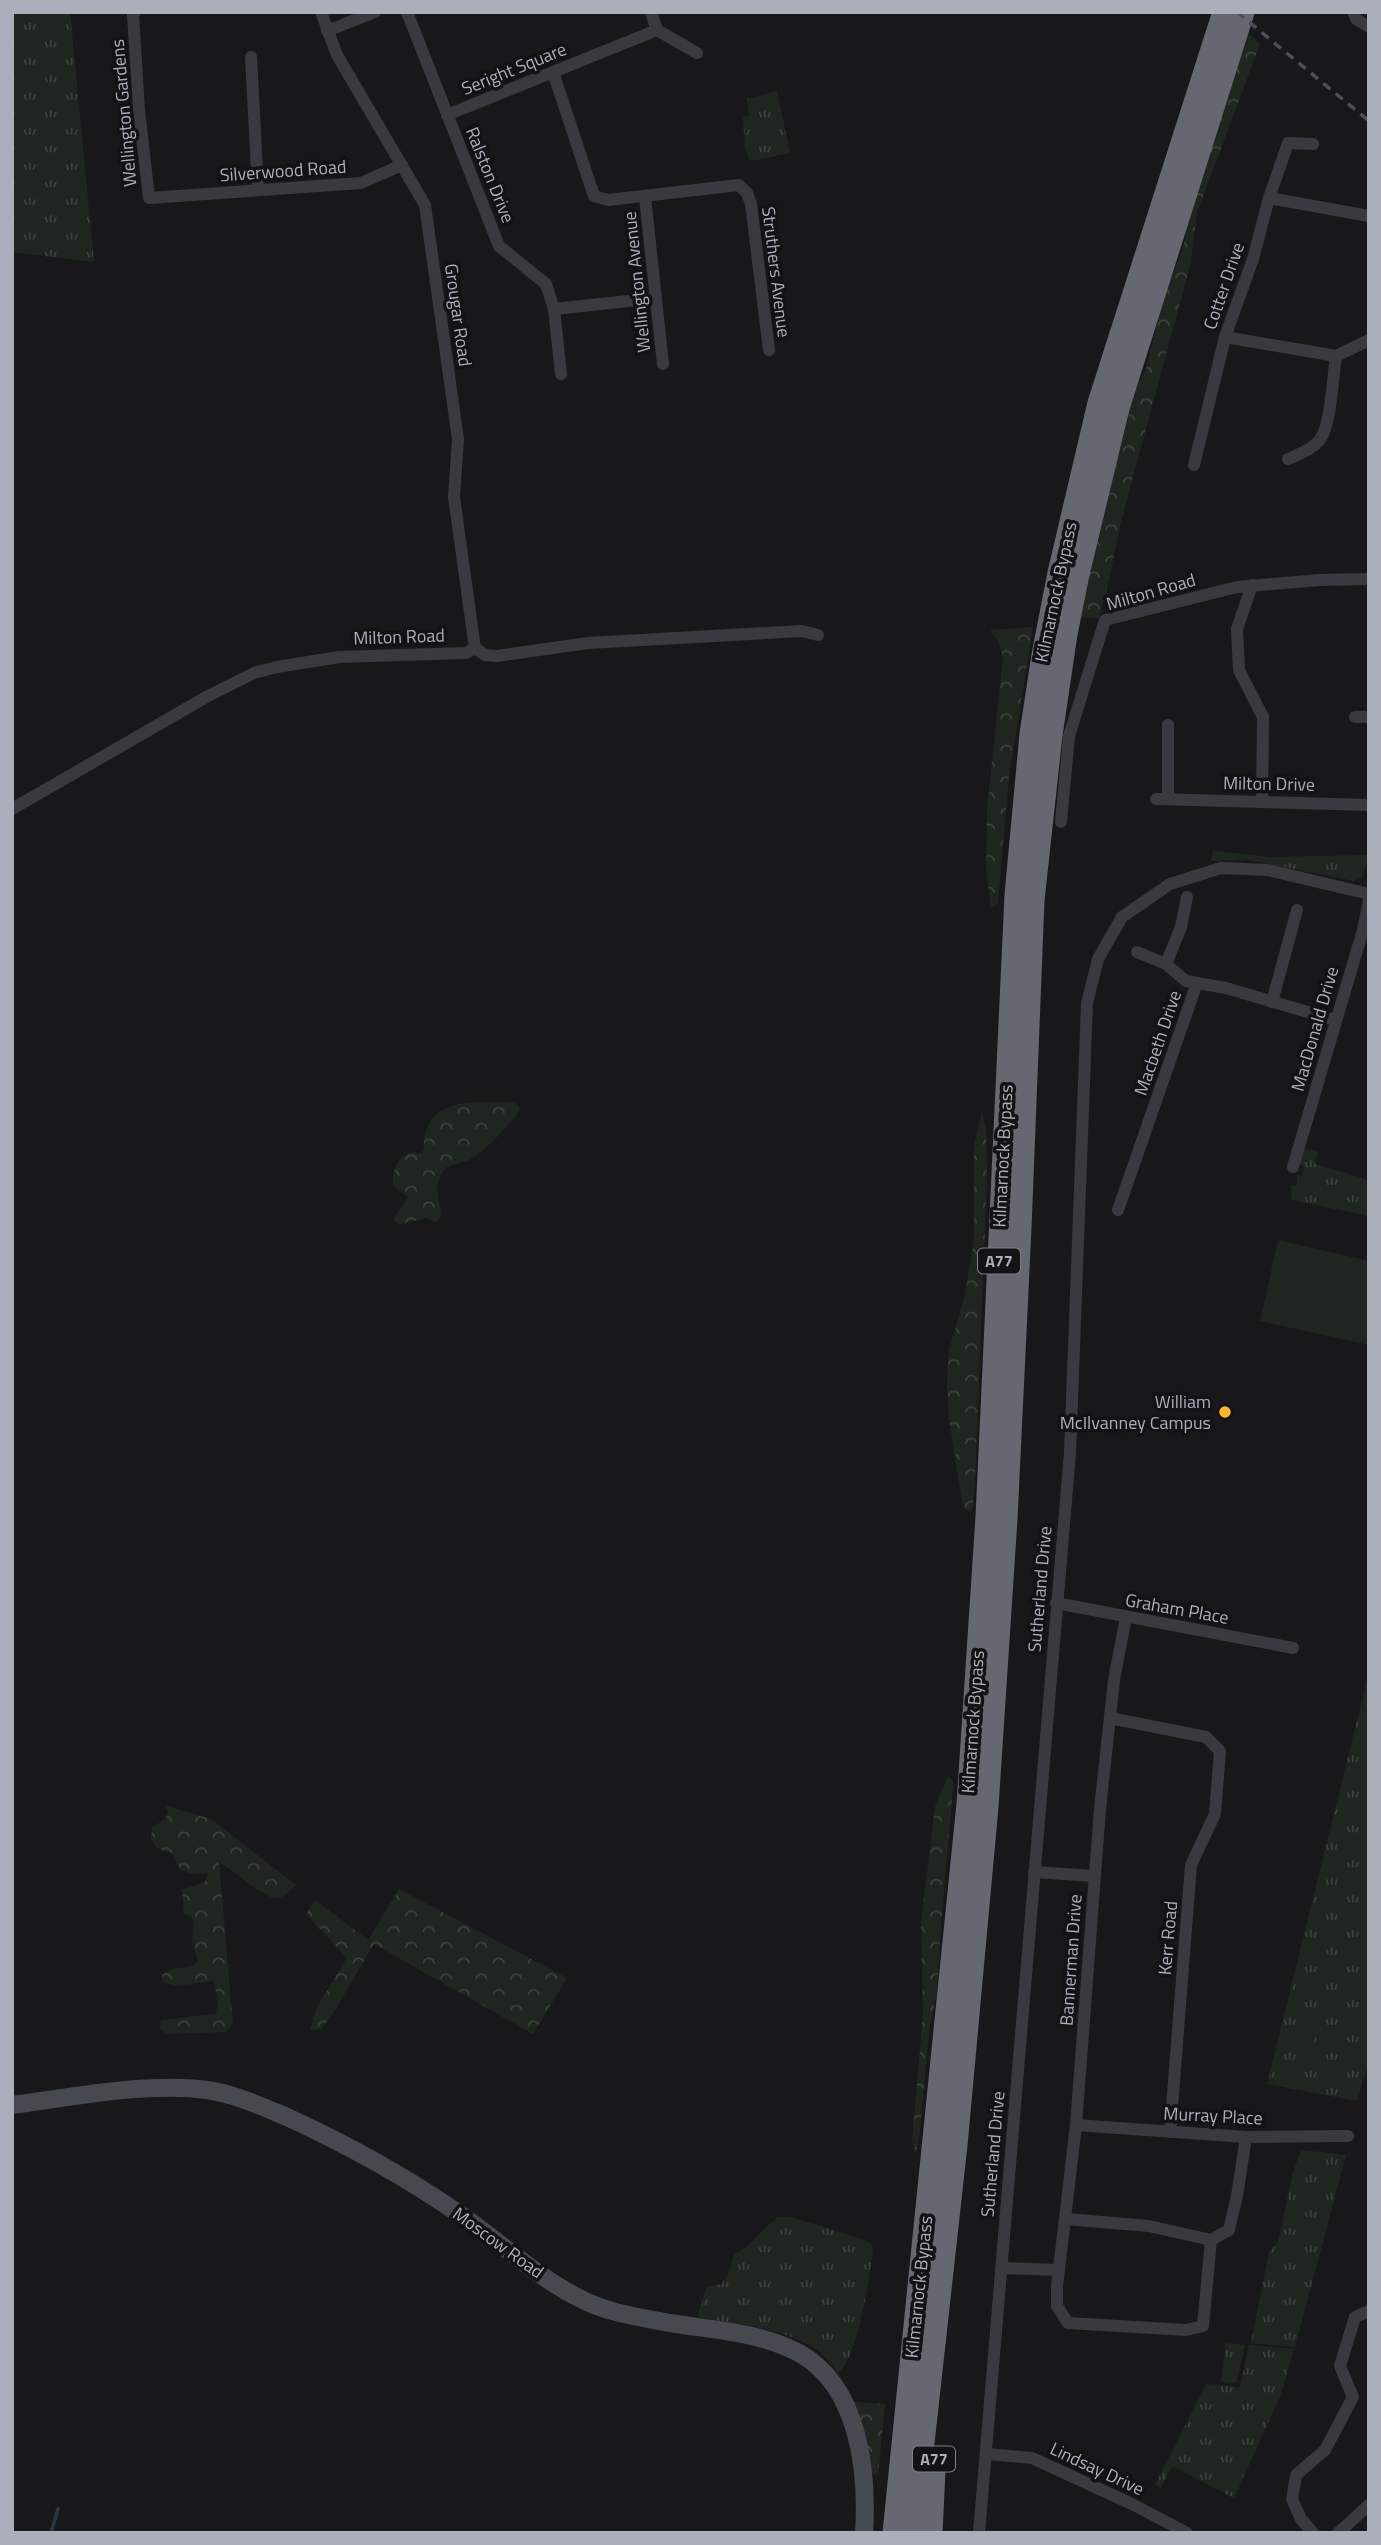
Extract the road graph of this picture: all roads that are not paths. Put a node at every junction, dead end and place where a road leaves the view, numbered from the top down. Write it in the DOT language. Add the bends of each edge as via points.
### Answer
graph roads {
  1 [pos="135,12"];
  2 [pos="321,12"];
  3 [pos="375,12"];
  4 [pos="407,12"];
  5 [pos="651,12"];
  6 [pos="1224,12"];
  7 [pos="1243,12"];
  8 [pos="1353,12"];
  9 [pos="1369,27"];
  10 [pos="657,30"];
  11 [pos="327,31"];
  12 [pos="696,53"];
  13 [pos="251,57"];
  14 [pos="553,72"];
  15 [pos="447,114"];
  16 [pos="1313,144"];
  17 [pos="402,164"];
  18 [pos="258,190"];
  19 [pos="205,194"];
  20 [pos="645,197"];
  21 [pos="1269,198"];
  22 [pos="1369,216"];
  23 [pos="656,299"];
  24 [pos="554,309"];
  25 [pos="1225,337"];
  26 [pos="1369,340"];
  27 [pos="769,350"];
  28 [pos="1336,356"];
  29 [pos="663,364"];
  30 [pos="561,374"];
  31 [pos="1288,458"];
  32 [pos="1194,465"];
  33 [pos="1369,579"];
  34 [pos="1252,585"];
  35 [pos="818,635"];
  36 [pos="475,648"];
  37 [pos="1355,716"];
  38 [pos="1369,716"];
  39 [pos="1168,725"];
  40 [pos="1262,802"];
  41 [pos="1369,804"];
  42 [pos="12,808"];
  43 [pos="1061,822"];
  44 [pos="1369,894"];
  45 [pos="1186,897"];
  46 [pos="1369,901"];
  47 [pos="1297,910"];
  48 [pos="1366,931"];
  49 [pos="1137,952"];
  50 [pos="1166,964"];
  51 [pos="1197,983"];
  52 [pos="1272,1002"];
  53 [pos="1335,1020"];
  54 [pos="1293,1167"];
  55 [pos="1118,1210"];
  56 [pos="1056,1604"];
  57 [pos="1126,1617"];
  58 [pos="1293,1648"];
  59 [pos="1110,1718"];
  60 [pos="1034,1872"];
  61 [pos="1094,1876"];
  62 [pos="12,2105"];
  63 [pos="1076,2125"];
  64 [pos="1170,2132"];
  65 [pos="1348,2136"];
  66 [pos="1246,2137"];
  67 [pos="1066,2219"];
  68 [pos="1211,2240"];
  69 [pos="1001,2268"];
  70 [pos="1059,2270"];
  71 [pos="1369,2311"];
  72 [pos="930,2386"];
  73 [pos="906,2416"];
  74 [pos="987,2454"];
  75 [pos="1369,2505"];
  76 [pos="863,2533"];
  77 [pos="878,2533"];
  78 [pos="894,2533"];
  79 [pos="914,2533"];
  80 [pos="931,2533"];
  81 [pos="979,2533"];
  82 [pos="1187,2533"];
  83 [pos="1313,2533"];
  84 [pos="1338,2533"];
  1 -- 19 [label="street, Wellington Gardens" via="149,198"];
  2 -- 11 [label="street, Grougar Road"];
  3 -- 11 [label="street"];
  4 -- 15 [label="street, Seright Square"];
  5 -- 10 [label="street"];
  6 -- 73 [label="highway, Kilmarnock Bypass / A77" via="1099,402 1059,573 1031,734 1016,895 988,1517 969,1790"];
  7 -- 72 [label="highway, Kilmarnock Bypass / A77" via="1118,408 1078,574 1051,735 1033,900 1009,1451 987,1807"];
  8 -- 9 [label="street"];
  10 -- 12 [label="street"];
  10 -- 14 [label="street, Seright Square"];
  11 -- 17 [label="street, Grougar Road"];
  13 -- 18 [label="street"];
  14 -- 15 [label="street, Seright Square"];
  14 -- 20 [label="street, Struthers Avenue" via="594,196 608,200"];
  15 -- 24 [label="street, Ralston Drive" via="499,246 546,284"];
  16 -- 21 [label="street, Cotter Drive" via="1288,144"];
  17 -- 18 [label="street, Silverwood Road" via="361,183"];
  17 -- 36 [label="street, Grougar Road" via="425,205 458,439 454,496"];
  18 -- 19 [label="street, Silverwood Road"];
  20 -- 23 [label="street, Wellington Avenue"];
  20 -- 27 [label="street, Struthers Avenue" via="739,185 747,193"];
  21 -- 22 [label="street"];
  21 -- 25 [label="street, Cotter Drive"];
  23 -- 24 [label="street"];
  23 -- 29 [label="street, Wellington Avenue"];
  24 -- 30 [label="street, Ralston Drive"];
  25 -- 28 [label="street"];
  25 -- 32 [label="street, Cotter Drive"];
  26 -- 28 [label="street"];
  28 -- 31 [label="street" via="1326,429 1320,441"];
  33 -- 34 [label="street, Milton Road"];
  34 -- 40 [label="street" via="1237,642 1239,670 1263,718"];
  34 -- 43 [label="street, Milton Road" via="1105,620 1069,736"];
  35 -- 36 [label="street, Milton Road" via="802,631 589,643 497,656"];
  36 -- 42 [label="street, Milton Road" via="466,653 340,657 254,673"];
  37 -- 38 [label="street"];
  39 -- 40 [label="street, Milton Drive" via="1162,799"];
  40 -- 41 [label="street, Milton Drive"];
  44 -- 56 [label="street, Sutherland Drive" via="1268,870 1221,868 1170,884 1122,917 1098,959 1087,1003 1070,1453"];
  45 -- 50 [label="street" via="1181,928"];
  46 -- 48 [label="street, MacDonald Drive"];
  47 -- 52 [label="street"];
  48 -- 53 [label="street, MacDonald Drive"];
  49 -- 50 [label="street"];
  50 -- 51 [label="street" via="1186,981"];
  51 -- 52 [label="street, Macbeth Drive"];
  51 -- 55 [label="street, Macbeth Drive"];
  52 -- 53 [label="street, Macbeth Drive"];
  53 -- 54 [label="street, MacDonald Drive"];
  56 -- 57 [label="street, Graham Place"];
  56 -- 60 [label="street, Sutherland Drive"];
  57 -- 58 [label="street, Graham Place"];
  57 -- 59 [label="street, Bannerman Drive"];
  59 -- 61 [label="street, Bannerman Drive"];
  59 -- 64 [label="street, Kerr Road" via="1206,1737 1220,1751 1215,1814 1191,1864"];
  60 -- 61 [label="street"];
  60 -- 69 [label="street, Sutherland Drive"];
  61 -- 63 [label="street, Bannerman Drive"];
  62 -- 76 [label="street, Moscow Road" via="158,2089 236,2096 325,2135 435,2197 553,2283 597,2307 751,2336 797,2352 828,2379 851,2420 863,2476"];
  63 -- 64 [label="street, Murray Place"];
  63 -- 67 [label="street, Bannerman Drive"];
  64 -- 66 [label="street, Murray Place"];
  65 -- 66 [label="street, Murray Place"];
  66 -- 68 [label="street" via="1229,2230"];
  67 -- 68 [label="street" via="1149,2226"];
  67 -- 70 [label="street, Bannerman Drive"];
  68 -- 70 [label="street, Bannerman Drive" via="1203,2326 1186,2330 1068,2323 1057,2306"];
  69 -- 70 [label="street"];
  69 -- 74 [label="street, Sutherland Drive"];
  71 -- 83 [label="street" via="1355,2317 1340,2366 1353,2397 1325,2450 1296,2475 1292,2499"];
  72 -- 79 [label="highway, Kilmarnock Bypass / A77"];
  72 -- 80 [label="highway, A77" via="936,2428"];
  73 -- 77 [label="highway, A77" via="890,2456"];
  73 -- 78 [label="highway, Kilmarnock Bypass / A77"];
  74 -- 81 [label="street, Sutherland Drive"];
  74 -- 82 [label="street, Lindsay Drive" via="1032,2458"];
  75 -- 84 [label="street"];
}
